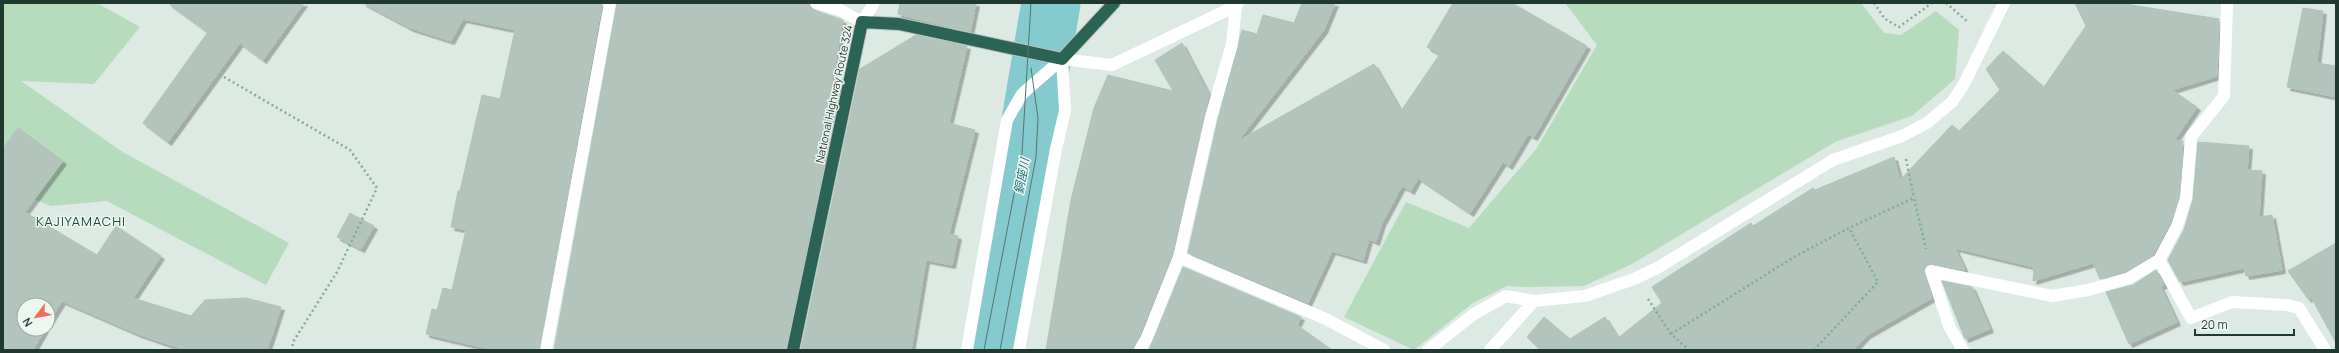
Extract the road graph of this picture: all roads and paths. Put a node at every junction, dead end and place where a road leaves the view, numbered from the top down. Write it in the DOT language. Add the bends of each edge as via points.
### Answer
graph roads {
  1 [pos="610,3"];
  2 [pos="816,3"];
  3 [pos="874,3"];
  4 [pos="1114,3"];
  5 [pos="1874,3"];
  6 [pos="1932,3"];
  7 [pos="1946,3"];
  8 [pos="2004,3"];
  9 [pos="2227,3"];
  10 [pos="1237,4"];
  11 [pos="862,22"];
  12 [pos="1986,38"];
  13 [pos="1062,59"];
  14 [pos="224,77"];
  15 [pos="1902,136"];
  16 [pos="1914,198"];
  17 [pos="1850,228"];
  18 [pos="1179,257"];
  19 [pos="2159,260"];
  20 [pos="1931,271"];
  21 [pos="1634,279"];
  22 [pos="1534,301"];
  23 [pos="1671,334"];
  24 [pos="292,350"];
  25 [pos="546,350"];
  26 [pos="793,350"];
  27 [pos="967,350"];
  28 [pos="1019,350"];
  29 [pos="1140,350"];
  30 [pos="1384,350"];
  31 [pos="1428,350"];
  32 [pos="1490,350"];
  33 [pos="1689,350"];
  34 [pos="1814,350"];
  35 [pos="1963,350"];
  36 [pos="2325,350"];
  1 -- 25 [label="street"];
  2 -- 11 [label="street" via="840,10"];
  3 -- 11 [label="street"];
  4 -- 13 [label="highway"];
  5 -- 6 [label="path" via="1885,18 1899,27"];
  7 -- 12 [label="path"];
  8 -- 12 [label="street"];
  9 -- 19 [label="street" via="2224,96 2191,137 2186,198 2177,226"];
  10 -- 13 [label="street" via="1112,65"];
  10 -- 18 [label="street" via="1232,44 1211,117"];
  11 -- 13 [label="highway, National Highway Route 324" via="899,24"];
  11 -- 26 [label="highway, National Highway Route 324"];
  12 -- 15 [label="street" via="1964,84 1952,102 1927,123"];
  13 -- 27 [label="street" via="1022,94 1007,120"];
  13 -- 28 [label="street" via="1065,111"];
  14 -- 24 [label="path" via="350,150 377,188 337,272 293,342"];
  15 -- 16 [label="path"];
  15 -- 21 [label="street" via="1834,160 1659,267"];
  16 -- 17 [label="path"];
  16 -- 20 [label="path"];
  17 -- 23 [label="path" via="1794,258"];
  17 -- 34 [label="path" via="1878,282"];
  18 -- 29 [label="street"];
  18 -- 30 [label="street" via="1326,319"];
  19 -- 20 [label="street" via="2129,278 2088,290 2052,296"];
  19 -- 36 [label="street" via="2191,318 2232,302 2287,304 2299,308"];
  20 -- 35 [label="street" via="1950,328"];
  21 -- 22 [label="street" via="1585,296"];
  21 -- 23 [label="path"];
  22 -- 31 [label="street" via="1506,296 1474,314"];
  22 -- 32 [label="street"];
  23 -- 33 [label="path"];
}
